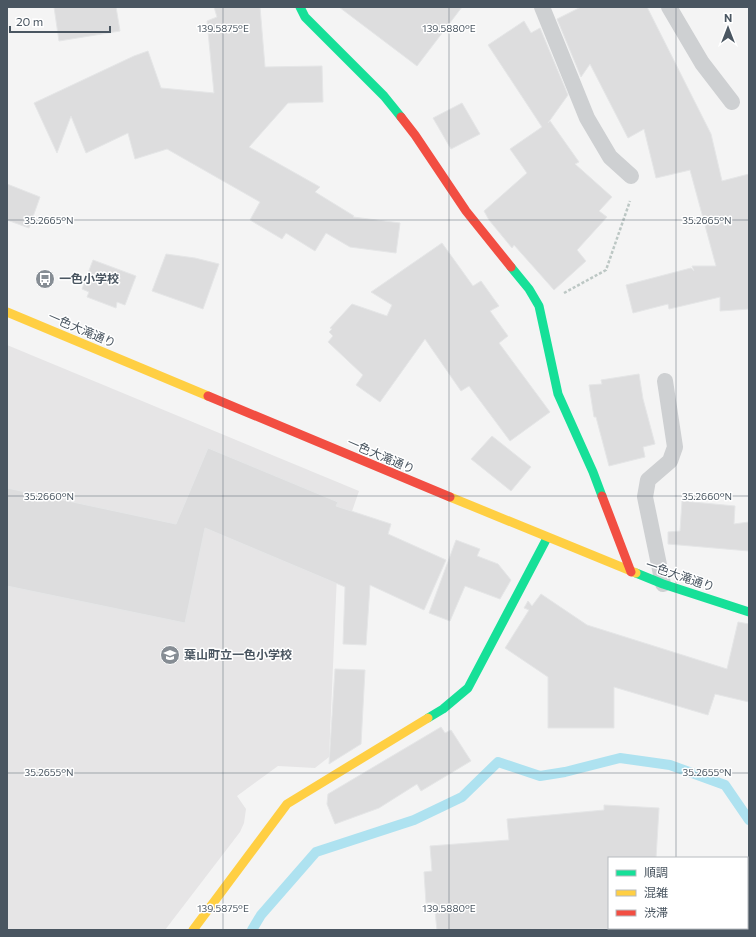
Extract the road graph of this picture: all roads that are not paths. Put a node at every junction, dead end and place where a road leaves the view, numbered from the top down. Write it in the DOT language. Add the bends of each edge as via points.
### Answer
graph roads {
  1 [pos="300,7"];
  2 [pos="542,7"];
  3 [pos="670,7"];
  4 [pos="732,102"];
  5 [pos="631,176"];
  6 [pos="7,312"];
  7 [pos="664,381"];
  8 [pos="547,538"];
  9 [pos="630,572"];
  10 [pos="663,584"];
  11 [pos="749,612"];
  12 [pos="193,930"];
  1 -- 9 [label="street" via="305,17 389,102 415,135 466,211 529,289 539,306 558,394 593,472"];
  2 -- 5 [label="lane" via="587,118 610,157"];
  3 -- 4 [label="lane" via="702,63"];
  6 -- 8 [label="street, 一色大滝通り"];
  7 -- 10 [label="lane" via="674,447 670,461 648,480 645,497"];
  8 -- 9 [label="street, 一色大滝通り"];
  8 -- 12 [label="street" via="468,688 443,709 287,804"];
  9 -- 10 [label="street, 一色大滝通り"];
  10 -- 11 [label="street, 一色大滝通り"];
}
